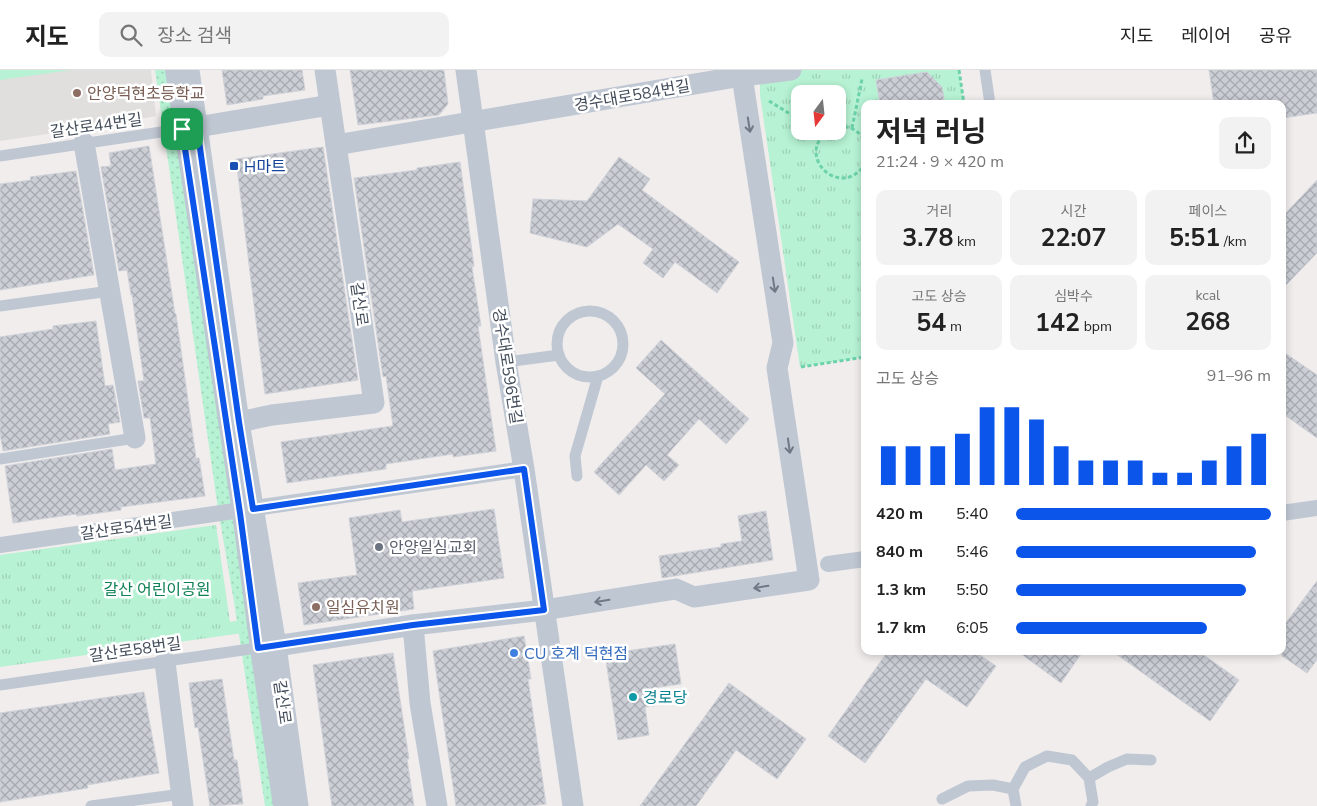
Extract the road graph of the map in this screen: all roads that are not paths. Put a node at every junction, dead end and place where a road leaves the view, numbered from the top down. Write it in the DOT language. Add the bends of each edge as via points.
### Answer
graph roads {
  1 [pos="173,70"];
  2 [pos="189,70"];
  3 [pos="325,70"];
  4 [pos="466,70"];
  5 [pos="791,70"];
  6 [pos="984,70"];
  7 [pos="742,76"];
  8 [pos="989,100"];
  9 [pos="330,105"];
  10 [pos="474,122"];
  11 [pos="189,128"];
  12 [pos="84,143"];
  13 [pos="336,146"];
  14 [pos="0,156"];
  15 [pos="110,291"];
  16 [pos="0,306"];
  17 [pos="559,355"];
  18 [pos="506,362"];
  19 [pos="598,376"];
  20 [pos="239,422"];
  21 [pos="135,438"];
  22 [pos="0,459"];
  23 [pos="524,469"];
  24 [pos="577,476"];
  25 [pos="1317,508"];
  26 [pos="253,509"];
  27 [pos="1286,512"];
  28 [pos="0,545"];
  29 [pos="861,560"];
  30 [pos="828,564"];
  31 [pos="544,610"];
  32 [pos="413,625"];
  33 [pos="267,647"];
  34 [pos="165,662"];
  35 [pos="0,686"];
  36 [pos="1151,760"];
  37 [pos="1089,778"];
  38 [pos="1013,789"];
  39 [pos="942,798"];
  40 [pos="182,800"];
  41 [pos="91,806"];
  42 [pos="281,806"];
  43 [pos="298,806"];
  44 [pos="437,806"];
  45 [pos="573,806"];
  46 [pos="1016,806"];
  47 [pos="1092,806"];
  1 -- 11 [label="street"];
  2 -- 11 [label="street, 갈산로"];
  3 -- 9 [label="street, 갈산로"];
  4 -- 10 [label="street, 경수대로596번길"];
  5 -- 7 [label="street, 경수대로584번길"];
  6 -- 8 [label="lane"];
  7 -- 10 [label="street, 경수대로584번길"];
  7 -- 31 [label="street, one-way" via="782,343 778,368 809,580 694,597 676,589"];
  9 -- 11 [label="street"];
  9 -- 13 [label="street, 갈산로"];
  10 -- 13 [label="street, 경수대로584번길"];
  10 -- 18 [label="street, 경수대로596번길"];
  11 -- 12 [label="lane, 갈산로44번길"];
  11 -- 20 [label="street, 갈산로"];
  11 -- 33 [label="street" via="240,513"];
  12 -- 14 [label="lane, 갈산로44번길"];
  12 -- 15 [label="street"];
  13 -- 20 [label="street, 갈산로" via="374,403"];
  15 -- 16 [label="lane"];
  15 -- 21 [label="street"];
  17 -- 18 [label="lane"];
  17 -- 19 [label="lane" via="568,369 582,376"];
  17 -- 19 [label="lane" via="557,340 562,325 574,314 590,311 606,315 618,325 623,340 621,356 612,369"];
  18 -- 23 [label="street, 경수대로596번길"];
  19 -- 24 [label="lane" via="575,456"];
  20 -- 26 [label="street, 갈산로"];
  21 -- 22 [label="lane"];
  23 -- 26 [label="street"];
  23 -- 31 [label="street, 경수대로596번길"];
  25 -- 27 [label="street"];
  26 -- 28 [label="street, 갈산로54번길"];
  26 -- 33 [label="street, 갈산로"];
  29 -- 30 [label="street"];
  31 -- 32 [label="street"];
  31 -- 45 [label="street, 경수대로596번길"];
  32 -- 33 [label="street"];
  32 -- 44 [label="street" via="420,703"];
  33 -- 34 [label="lane, 갈산로58번길"];
  33 -- 42 [label="street"];
  33 -- 43 [label="street, 갈산로"];
  34 -- 35 [label="lane, 갈산로58번길"];
  34 -- 40 [label="street"];
  36 -- 37 [label="lane" via="1127,759"];
  37 -- 38 [label="lane" via="1072,760 1047,756 1025,767"];
  37 -- 47 [label="lane"];
  38 -- 39 [label="lane" via="993,785 968,786"];
  38 -- 46 [label="lane"];
  40 -- 41 [label="lane"];
}
